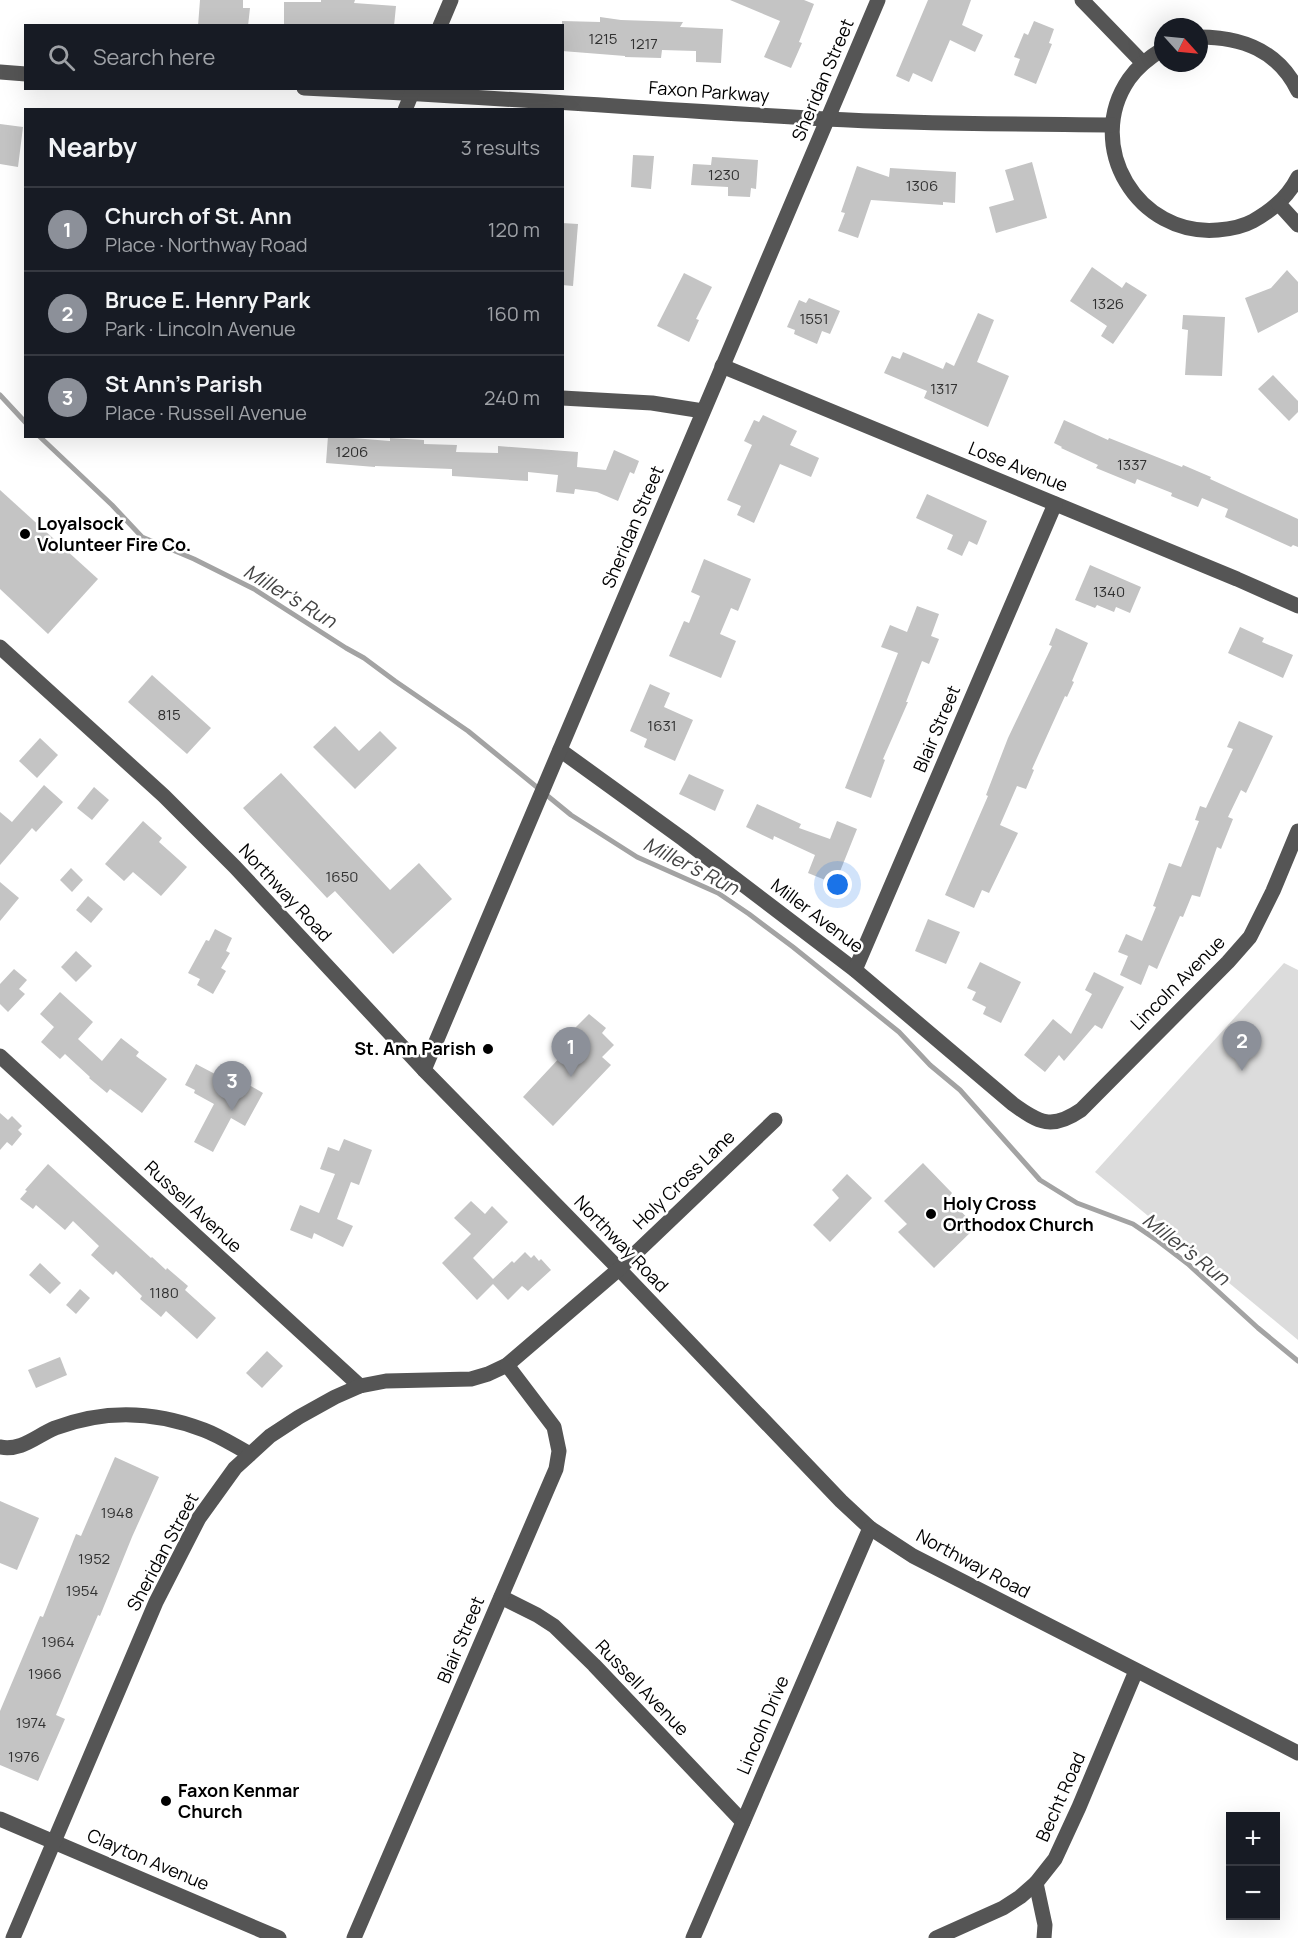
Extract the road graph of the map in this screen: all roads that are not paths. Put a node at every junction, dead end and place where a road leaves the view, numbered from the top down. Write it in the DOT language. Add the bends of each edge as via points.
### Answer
graph roads {
  1 [pos="451,0"];
  2 [pos="878,0"];
  3 [pos="1082,0"];
  4 [pos="441,24"];
  5 [pos="1208,37"];
  6 [pos="1154,55"];
  7 [pos="1143,63"];
  8 [pos="0,72"];
  9 [pos="24,74"];
  10 [pos="377,90"];
  11 [pos="413,91"];
  12 [pos="1298,91"];
  13 [pos="406,108"];
  14 [pos="828,119"];
  15 [pos="1112,126"];
  16 [pos="1298,177"];
  17 [pos="1279,204"];
  18 [pos="1298,225"];
  19 [pos="722,366"];
  20 [pos="564,398"];
  21 [pos="703,411"];
  22 [pos="1055,504"];
  23 [pos="1298,606"];
  24 [pos="2,651"];
  25 [pos="560,750"];
  26 [pos="1298,831"];
  27 [pos="855,970"];
  28 [pos="0,1056"];
  29 [pos="424,1070"];
  30 [pos="775,1120"];
  31 [pos="1044,1122"];
  32 [pos="619,1269"];
  33 [pos="507,1365"];
  34 [pos="360,1386"];
  35 [pos="0,1447"];
  36 [pos="250,1454"];
  37 [pos="870,1528"];
  38 [pos="501,1597"];
  39 [pos="1136,1671"];
  40 [pos="1298,1753"];
  41 [pos="0,1819"];
  42 [pos="743,1822"];
  43 [pos="54,1841"];
  44 [pos="1036,1883"];
  45 [pos="13,1938"];
  46 [pos="279,1938"];
  47 [pos="354,1938"];
  48 [pos="693,1938"];
  49 [pos="936,1938"];
  50 [pos="1044,1938"];
  1 -- 4 [label="street"];
  2 -- 14 [label="street, Sheridan Street"];
  3 -- 7 [label="street"];
  5 -- 12 [label="street" via="1238,40 1259,50 1278,63"];
  6 -- 7 [label="street"];
  7 -- 15 [label="street" via="1119,98"];
  8 -- 9 [label="street"];
  10 -- 11 [label="street, Faxon Parkway"];
  11 -- 13 [label="street"];
  11 -- 14 [label="street, Faxon Parkway"];
  14 -- 15 [label="street, Faxon Parkway"];
  14 -- 19 [label="street, Sheridan Street"];
  15 -- 17 [label="street" via="1117,164 1128,186 1168,222 1207,231 1230,229 1245,225"];
  16 -- 17 [label="street"];
  17 -- 18 [label="street"];
  19 -- 21 [label="street, Sheridan Street"];
  19 -- 22 [label="street, Lose Avenue"];
  20 -- 21 [label="street" via="652,403"];
  21 -- 25 [label="street, Sheridan Street"];
  22 -- 23 [label="street, Lose Avenue"];
  22 -- 27 [label="street, Blair Street"];
  24 -- 29 [label="street, Northway Road" via="164,796"];
  25 -- 27 [label="street, Miller Avenue"];
  25 -- 29 [label="street, Sheridan Street"];
  26 -- 31 [label="street, Lincoln Avenue" via="1250,937 1081,1110 1068,1119"];
  27 -- 31 [label="street, Miller Avenue" via="1013,1104"];
  28 -- 34 [label="street, Russell Avenue"];
  29 -- 32 [label="street, Northway Road"];
  30 -- 32 [label="street, Holy Cross Lane"];
  32 -- 33 [label="street, Sheridan Street"];
  32 -- 37 [label="street, Northway Road"];
  33 -- 34 [label="street, Sheridan Street" via="471,1379 386,1380"];
  33 -- 38 [label="street, Blair Street" via="554,1427 559,1451 556,1469"];
  34 -- 36 [label="street, Sheridan Street" via="299,1417"];
  35 -- 36 [label="street" via="17,1448 78,1420 134,1414 180,1421"];
  36 -- 43 [label="street, Sheridan Street" via="235,1468 199,1518 162,1591"];
  37 -- 39 [label="street, Northway Road" via="913,1556"];
  37 -- 42 [label="street, Lincoln Drive"];
  38 -- 42 [label="street, Russell Avenue" via="554,1626"];
  38 -- 47 [label="street, Blair Street"];
  39 -- 40 [label="street, Northway Road"];
  39 -- 44 [label="street, Becht Road" via="1079,1807 1046,1872"];
  41 -- 43 [label="street, Clayton Avenue"];
  42 -- 48 [label="street, Lincoln Drive"];
  43 -- 45 [label="street, Sheridan Street"];
  43 -- 46 [label="street, Clayton Avenue"];
  44 -- 49 [label="street, Becht Road" via="1003,1908"];
  44 -- 50 [label="street"];
}
